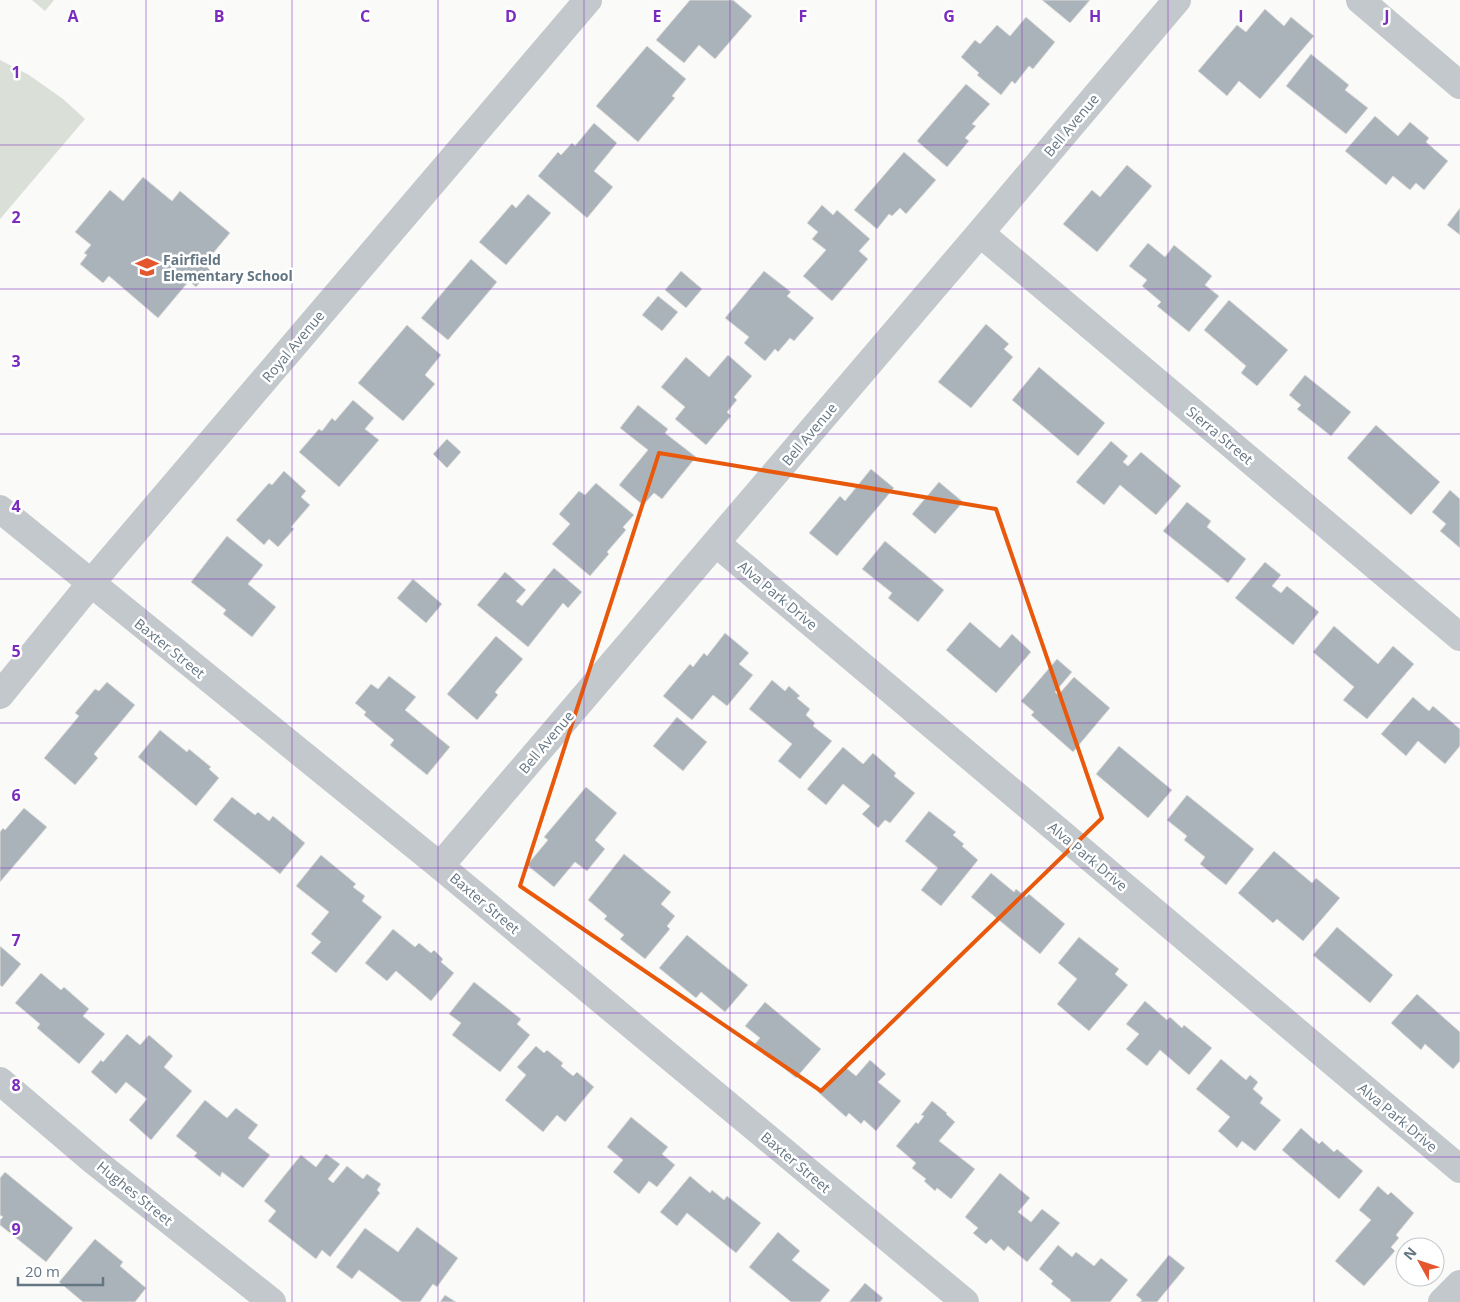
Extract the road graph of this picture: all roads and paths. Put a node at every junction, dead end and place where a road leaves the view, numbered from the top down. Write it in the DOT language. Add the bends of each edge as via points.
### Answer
graph roads {
  1 [pos="588,0"];
  2 [pos="1177,0"];
  3 [pos="1360,0"];
  4 [pos="1460,85"];
  5 [pos="980,233"];
  6 [pos="0,509"];
  7 [pos="716,543"];
  8 [pos="90,584"];
  9 [pos="1460,637"];
  10 [pos="0,695"];
  11 [pos="440,866"];
  12 [pos="0,1081"];
  13 [pos="1460,1169"];
  14 [pos="1460,1284"];
  15 [pos="272,1302"];
  16 [pos="965,1302"];
  17 [pos="1442,1302"];
  1 -- 8 [label="street, Royal Avenue"];
  2 -- 5 [label="street, Bell Avenue"];
  3 -- 4 [label="street"];
  5 -- 7 [label="street, Bell Avenue"];
  5 -- 9 [label="street, Sierra Street"];
  6 -- 8 [label="street, Baxter Street"];
  7 -- 11 [label="street, Bell Avenue"];
  7 -- 13 [label="street, Alva Park Drive"];
  8 -- 10 [label="street, Royal Avenue"];
  8 -- 11 [label="street, Baxter Street"];
  11 -- 16 [label="street, Baxter Street"];
  12 -- 15 [label="street, Hughes Street" via="94,1161"];
  14 -- 17 [label="street"];
}
